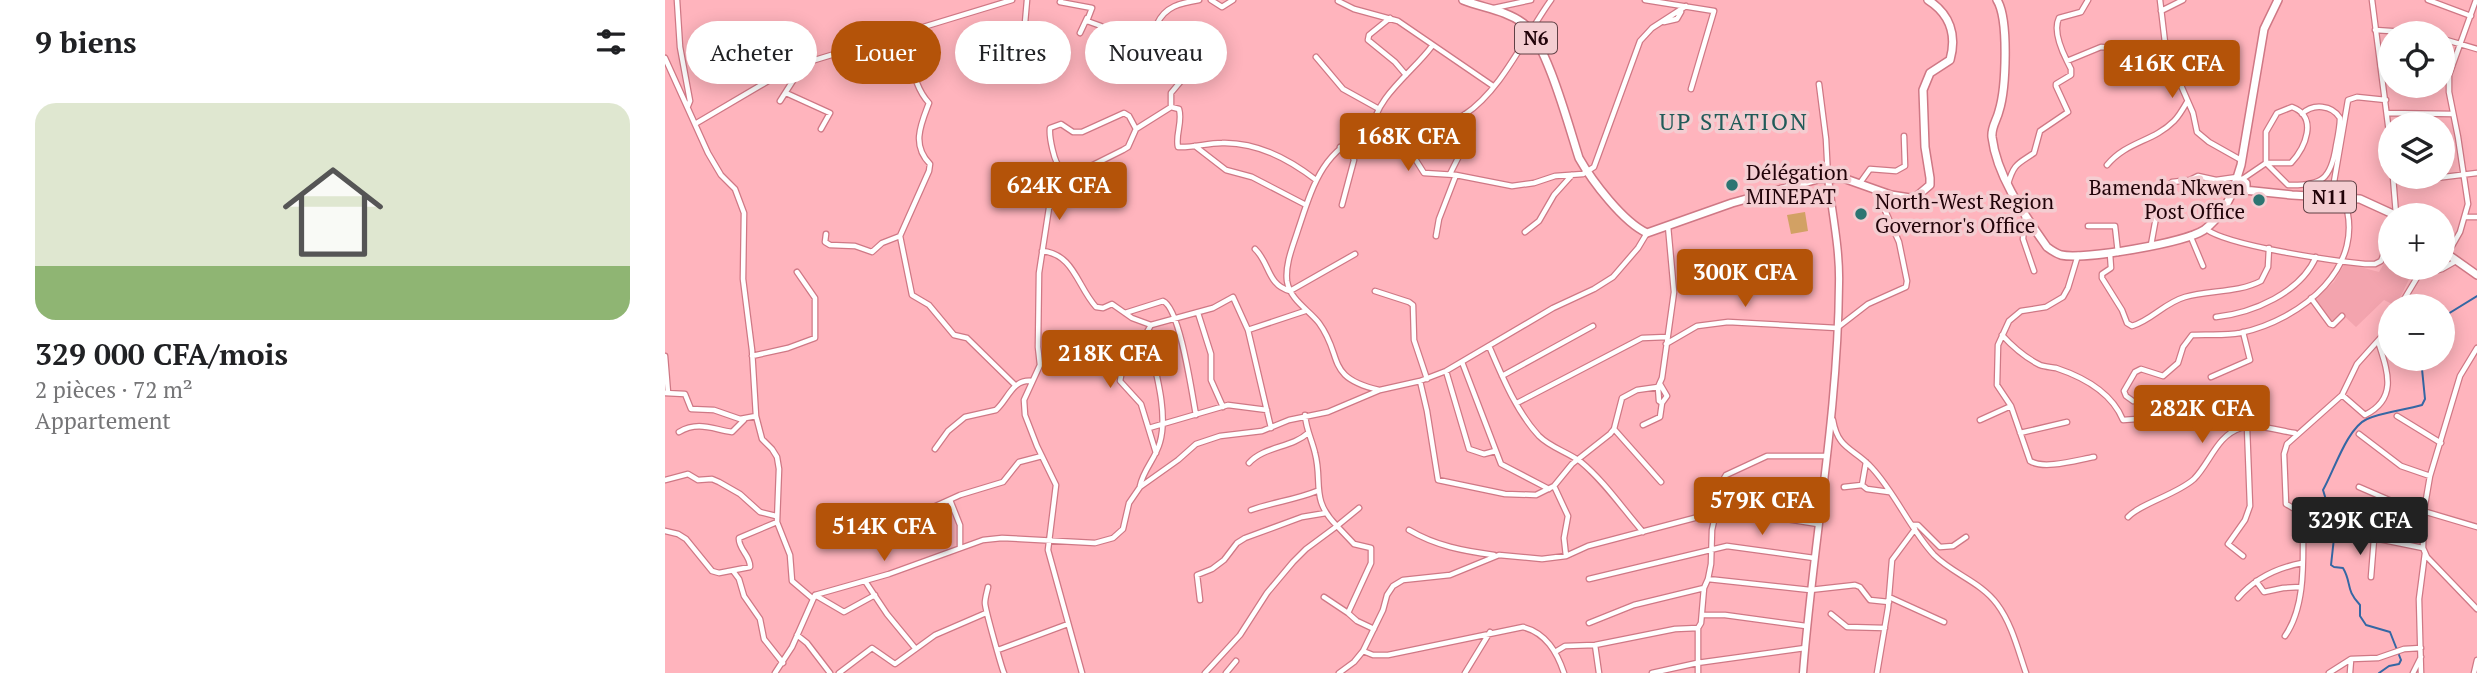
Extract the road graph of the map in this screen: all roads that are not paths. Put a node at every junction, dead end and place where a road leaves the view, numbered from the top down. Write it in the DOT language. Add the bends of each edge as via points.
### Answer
graph roads {
  1 [pos="677,0"];
  2 [pos="1012,0"];
  3 [pos="1027,0"];
  4 [pos="1061,0"];
  5 [pos="1199,0"];
  6 [pos="1211,0"];
  7 [pos="1233,0"];
  8 [pos="1463,0"];
  9 [pos="1531,0"];
  10 [pos="1551,0"];
  11 [pos="1645,0"];
  12 [pos="1928,0"];
  13 [pos="1997,0"];
  14 [pos="2088,0"];
  15 [pos="2160,0"];
  16 [pos="2183,0"];
  17 [pos="2278,0"];
  18 [pos="2372,0"];
  19 [pos="2428,0"];
  20 [pos="2476,0"];
  21 [pos="1338,1"];
  22 [pos="1092,8"];
  23 [pos="1490,8"];
  24 [pos="1684,9"];
  25 [pos="2161,11"];
  26 [pos="2471,16"];
  27 [pos="1390,18"];
  28 [pos="1025,21"];
  29 [pos="1087,21"];
  30 [pos="1158,21"];
  31 [pos="941,22"];
  32 [pos="2375,30"];
  33 [pos="2378,30"];
  34 [pos="1531,31"];
  35 [pos="1080,33"];
  36 [pos="2164,43"];
  37 [pos="2455,43"];
  38 [pos="2460,44"];
  39 [pos="1432,46"];
  40 [pos="2477,49"];
  41 [pos="1316,57"];
  42 [pos="665,58"];
  43 [pos="2067,61"];
  44 [pos="1406,75"];
  45 [pos="763,84"];
  46 [pos="791,84"];
  47 [pos="917,84"];
  48 [pos="1178,84"];
  49 [pos="1819,84"];
  50 [pos="1493,86"];
  51 [pos="1691,89"];
  52 [pos="786,93"];
  53 [pos="2386,100"];
  54 [pos="780,101"];
  55 [pos="2187,102"];
  56 [pos="687,107"];
  57 [pos="1171,107"];
  58 [pos="1380,109"];
  59 [pos="2387,112"];
  60 [pos="2453,112"];
  61 [pos="1465,114"];
  62 [pos="2302,114"];
  63 [pos="695,124"];
  64 [pos="1404,125"];
  65 [pos="2455,125"];
  66 [pos="821,129"];
  67 [pos="1136,129"];
  68 [pos="1373,130"];
  69 [pos="1904,136"];
  70 [pos="1195,146"];
  71 [pos="1340,147"];
  72 [pos="2241,162"];
  73 [pos="2266,163"];
  74 [pos="2107,165"];
  75 [pos="1085,169"];
  76 [pos="1587,172"];
  77 [pos="2464,173"];
  78 [pos="2477,173"];
  79 [pos="1453,174"];
  80 [pos="1572,174"];
  81 [pos="2455,174"];
  82 [pos="1828,178"];
  83 [pos="1316,180"];
  84 [pos="2241,183"];
  85 [pos="1859,184"];
  86 [pos="2008,184"];
  87 [pos="1876,190"];
  88 [pos="2162,191"];
  89 [pos="2338,197"];
  90 [pos="1306,205"];
  91 [pos="1342,205"];
  92 [pos="2378,206"];
  93 [pos="2157,212"];
  94 [pos="2025,214"];
  95 [pos="2466,217"];
  96 [pos="2477,217"];
  97 [pos="1668,225"];
  98 [pos="2088,226"];
  99 [pos="2206,228"];
  100 [pos="1525,232"];
  101 [pos="1647,233"];
  102 [pos="826,234"];
  103 [pos="2190,235"];
  104 [pos="900,236"];
  105 [pos="1436,236"];
  106 [pos="2455,239"];
  107 [pos="2151,245"];
  108 [pos="2269,248"];
  109 [pos="1255,249"];
  110 [pos="1042,251"];
  111 [pos="2114,253"];
  112 [pos="1355,254"];
  113 [pos="2078,255"];
  114 [pos="2316,257"];
  115 [pos="2457,260"];
  116 [pos="2343,261"];
  117 [pos="2378,262"];
  118 [pos="2203,266"];
  119 [pos="2034,271"];
  120 [pos="797,272"];
  121 [pos="2477,275"];
  122 [pos="1290,291"];
  123 [pos="1375,291"];
  124 [pos="2407,294"];
  125 [pos="2311,298"];
  126 [pos="1305,311"];
  127 [pos="1125,313"];
  128 [pos="1198,313"];
  129 [pos="2342,316"];
  130 [pos="2216,317"];
  131 [pos="1177,319"];
  132 [pos="1151,325"];
  133 [pos="1593,326"];
  134 [pos="1836,328"];
  135 [pos="1248,330"];
  136 [pos="2243,332"];
  137 [pos="1147,335"];
  138 [pos="2002,335"];
  139 [pos="1667,337"];
  140 [pos="2378,340"];
  141 [pos="1666,344"];
  142 [pos="1489,346"];
  143 [pos="2477,348"];
  144 [pos="665,356"];
  145 [pos="752,356"];
  146 [pos="1462,362"];
  147 [pos="1445,371"];
  148 [pos="2387,371"];
  149 [pos="1502,376"];
  150 [pos="2211,377"];
  151 [pos="1427,379"];
  152 [pos="1032,382"];
  153 [pos="1420,382"];
  154 [pos="1015,385"];
  155 [pos="1659,385"];
  156 [pos="1380,390"];
  157 [pos="666,393"];
  158 [pos="2342,395"];
  159 [pos="2133,401"];
  160 [pos="1517,403"];
  161 [pos="2011,406"];
  162 [pos="1223,407"];
  163 [pos="1267,410"];
  164 [pos="2151,412"];
  165 [pos="1196,415"];
  166 [pos="1305,415"];
  167 [pos="756,416"];
  168 [pos="1832,416"];
  169 [pos="2397,416"];
  170 [pos="745,419"];
  171 [pos="1980,420"];
  172 [pos="2067,422"];
  173 [pos="1164,423"];
  174 [pos="1643,425"];
  175 [pos="2247,427"];
  176 [pos="1149,428"];
  177 [pos="1271,428"];
  178 [pos="1614,429"];
  179 [pos="679,432"];
  180 [pos="2020,432"];
  181 [pos="1308,433"];
  182 [pos="2296,433"];
  183 [pos="2359,434"];
  184 [pos="2441,443"];
  185 [pos="935,449"];
  186 [pos="1495,451"];
  187 [pos="1156,453"];
  188 [pos="1042,456"];
  189 [pos="1828,457"];
  190 [pos="2094,457"];
  191 [pos="1578,460"];
  192 [pos="1249,463"];
  193 [pos="1866,463"];
  194 [pos="2430,476"];
  195 [pos="665,480"];
  196 [pos="1661,482"];
  197 [pos="1862,485"];
  198 [pos="1140,487"];
  199 [pos="2359,487"];
  200 [pos="1551,488"];
  201 [pos="1844,488"];
  202 [pos="1721,489"];
  203 [pos="1822,489"];
  204 [pos="1317,491"];
  205 [pos="1889,492"];
  206 [pos="950,500"];
  207 [pos="1359,508"];
  208 [pos="1717,508"];
  209 [pos="1251,510"];
  210 [pos="2424,511"];
  211 [pos="1326,513"];
  212 [pos="2128,517"];
  213 [pos="1715,518"];
  214 [pos="777,519"];
  215 [pos="867,519"];
  216 [pos="1818,524"];
  217 [pos="1337,526"];
  218 [pos="1914,527"];
  219 [pos="2477,527"];
  220 [pos="1409,530"];
  221 [pos="665,531"];
  222 [pos="1643,531"];
  223 [pos="2349,533"];
  224 [pos="1966,537"];
  225 [pos="2374,539"];
  226 [pos="1049,540"];
  227 [pos="960,548"];
  228 [pos="1711,550"];
  229 [pos="2424,551"];
  230 [pos="1495,555"];
  231 [pos="1566,556"];
  232 [pos="2243,556"];
  233 [pos="1814,558"];
  234 [pos="2302,563"];
  235 [pos="733,571"];
  236 [pos="2371,577"];
  237 [pos="1589,579"];
  238 [pos="1708,579"];
  239 [pos="865,581"];
  240 [pos="2256,581"];
  241 [pos="988,587"];
  242 [pos="2300,587"];
  243 [pos="1705,588"];
  244 [pos="1810,590"];
  245 [pos="875,595"];
  246 [pos="813,596"];
  247 [pos="1324,597"];
  248 [pos="2238,598"];
  249 [pos="1199,600"];
  250 [pos="1889,600"];
  251 [pos="2477,609"];
  252 [pos="986,613"];
  253 [pos="1348,613"];
  254 [pos="1831,614"];
  255 [pos="1702,615"];
  256 [pos="1944,622"];
  257 [pos="1588,623"];
  258 [pos="1068,624"];
  259 [pos="1806,626"];
  260 [pos="1698,628"];
  261 [pos="1885,628"];
  262 [pos="1374,629"];
  263 [pos="1490,632"];
  264 [pos="797,635"];
  265 [pos="2285,636"];
  266 [pos="1595,645"];
  267 [pos="915,648"];
  268 [pos="1805,648"];
  269 [pos="2421,648"];
  270 [pos="998,650"];
  271 [pos="1363,651"];
  272 [pos="1555,652"];
  273 [pos="2421,656"];
  274 [pos="2351,659"];
  275 [pos="2477,660"];
  276 [pos="1237,661"];
  277 [pos="783,663"];
  278 [pos="1697,663"];
  279 [pos="775,673"];
  280 [pos="830,673"];
  281 [pos="839,673"];
  282 [pos="1004,673"];
  283 [pos="1082,673"];
  284 [pos="1205,673"];
  285 [pos="1226,673"];
  286 [pos="1339,673"];
  287 [pos="1465,673"];
  288 [pos="1564,673"];
  289 [pos="1599,673"];
  290 [pos="1652,673"];
  291 [pos="1698,673"];
  292 [pos="1803,673"];
  293 [pos="1877,673"];
  294 [pos="2026,673"];
  295 [pos="2329,673"];
  296 [pos="2350,673"];
  297 [pos="2413,673"];
  298 [pos="2421,673"];
  299 [pos="2474,673"];
  1 -- 56 [label="street" via="690,101"];
  2 -- 31 [label="street"];
  3 -- 28 [label="street"];
  4 -- 22 [label="street"];
  5 -- 30 [label="street" via="1173,6"];
  6 -- 7 [label="street" via="1223,7"];
  8 -- 23 [label="highway, N6"];
  9 -- 23 [label="street"];
  10 -- 34 [label="street"];
  11 -- 24 [label="street"];
  12 -- 87 [label="highway" via="1945,13 1953,38 1950,60 1930,73 1923,90 1930,185 1910,198"];
  13 -- 86 [label="highway" via="2004,16 2004,79 1992,134"];
  14 -- 43 [label="street" via="2081,12 2057,22"];
  15 -- 25 [label="street"];
  16 -- 25 [label="street"];
  17 -- 72 [label="highway" via="2262,38"];
  18 -- 32 [label="street"];
  19 -- 26 [label="street"];
  20 -- 26 [label="street"];
  21 -- 27 [label="street"];
  22 -- 29 [label="street"];
  22 -- 35 [label="street"];
  23 -- 34 [label="highway, N6"];
  24 -- 51 [label="street" via="1714,11"];
  24 -- 76 [label="street" via="1647,31 1640,41 1594,167"];
  25 -- 36 [label="street"];
  26 -- 38 [label="street"];
  27 -- 39 [label="street"];
  27 -- 44 [label="street" via="1368,40"];
  32 -- 33 [label="street"];
  32 -- 53 [label="street"];
  34 -- 50 [label="street"];
  34 -- 76 [label="highway, N6"];
  36 -- 43 [label="street" via="2126,49 2101,47"];
  36 -- 55 [label="street"];
  37 -- 38 [label="street"];
  38 -- 40 [label="street"];
  38 -- 60 [label="street" via="2449,75"];
  39 -- 44 [label="street"];
  39 -- 50 [label="street"];
  41 -- 58 [label="street" via="1343,89"];
  42 -- 56 [label="street"];
  43 -- 86 [label="street" via="2071,75 2056,86 2068,112 2040,131 2034,153 2014,167"];
  44 -- 58 [label="street"];
  45 -- 63 [label="street"];
  46 -- 52 [label="street"];
  47 -- 104 [label="street" via="929,103 919,124 921,153 930,167"];
  48 -- 57 [label="street" via="1171,93"];
  49 -- 82 [label="street"];
  50 -- 61 [label="street"];
  52 -- 54 [label="street"];
  52 -- 66 [label="street" via="830,113"];
  53 -- 59 [label="street"];
  53 -- 89 [label="street" via="2348,100 2334,182"];
  55 -- 72 [label="street" via="2201,136"];
  55 -- 74 [label="street" via="2169,126 2120,151"];
  56 -- 63 [label="street"];
  57 -- 67 [label="street"];
  57 -- 70 [label="street" via="1180,114 1178,147"];
  58 -- 68 [label="street"];
  61 -- 64 [label="street"];
  61 -- 79 [label="street" via="1472,130"];
  62 -- 73 [label="street" via="2307,138 2300,153 2291,163"];
  62 -- 73 [label="street" via="2293,107 2277,113 2266,132"];
  62 -- 73 [label="street" via="2309,108 2328,107 2338,114 2337,143 2328,175 2313,185 2288,185"];
  63 -- 145 [label="street" via="714,164 740,198 744,213 743,279"];
  64 -- 68 [label="street"];
  64 -- 79 [label="street" via="1407,146 1424,173"];
  65 -- 77 [label="street"];
  67 -- 75 [label="street" via="1128,147"];
  67 -- 75 [label="street" via="1124,113 1081,132 1061,124 1050,128 1060,167"];
  68 -- 71 [label="street"];
  69 -- 85 [label="street" via="1905,166 1896,171 1870,169"];
  70 -- 83 [label="street" via="1234,144 1272,152"];
  70 -- 90 [label="street" via="1226,170 1252,177"];
  71 -- 83 [label="street"];
  71 -- 91 [label="street" via="1354,160"];
  72 -- 84 [label="highway"];
  73 -- 84 [label="street"];
  75 -- 110 [label="street" via="1049,208"];
  76 -- 80 [label="street"];
  76 -- 101 [label="highway, N6" via="1639,230"];
  77 -- 78 [label="street"];
  77 -- 81 [label="street"];
  77 -- 95 [label="street"];
  79 -- 80 [label="street" via="1512,186"];
  79 -- 105 [label="street"];
  80 -- 100 [label="street"];
  82 -- 85 [label="highway"];
  82 -- 97 [label="highway"];
  82 -- 134 [label="main road" via="1839,283"];
  83 -- 90 [label="street"];
  84 -- 88 [label="street" via="2198,176 2172,182"];
  84 -- 89 [label="highway, N11" via="2292,195"];
  84 -- 99 [label="highway"];
  85 -- 87 [label="highway"];
  86 -- 94 [label="highway"];
  87 -- 134 [label="street" via="1899,242 1906,286 1868,304"];
  89 -- 92 [label="highway, N11"];
  89 -- 116 [label="street" via="2350,221"];
  90 -- 122 [label="street" via="1289,257"];
  93 -- 107 [label="street"];
  94 -- 113 [label="highway" via="2053,252"];
  94 -- 119 [label="street" via="2023,239"];
  95 -- 96 [label="street"];
  95 -- 106 [label="street"];
  97 -- 101 [label="highway"];
  97 -- 139 [label="street" via="1674,292"];
  98 -- 111 [label="street" via="2115,226"];
  99 -- 103 [label="highway"];
  99 -- 108 [label="street" via="2221,237"];
  101 -- 142 [label="street" via="1612,278"];
  102 -- 104 [label="street" via="825,242 830,245 872,252"];
  103 -- 107 [label="highway"];
  103 -- 118 [label="street"];
  104 -- 154 [label="street" via="912,295 929,305 954,335 967,338"];
  107 -- 111 [label="highway"];
  108 -- 111 [label="street" via="2268,267 2261,281 2181,298 2132,326 2102,278 2111,268"];
  108 -- 114 [label="street"];
  109 -- 122 [label="street" via="1272,280"];
  110 -- 127 [label="street" via="1054,252 1066,261 1096,307 1112,304"];
  110 -- 152 [label="street" via="1040,365"];
  111 -- 113 [label="highway"];
  112 -- 122 [label="street"];
  113 -- 138 [label="street" via="2063,297 2046,307 2021,311"];
  114 -- 116 [label="street"];
  114 -- 130 [label="street" via="2302,278 2271,302"];
  115 -- 121 [label="highway"];
  115 -- 124 [label="street" via="2418,276"];
  116 -- 117 [label="street"];
  116 -- 125 [label="street"];
  120 -- 145 [label="street" via="815,298 815,338"];
  122 -- 126 [label="street"];
  123 -- 151 [label="street" via="1413,305 1414,340"];
  125 -- 129 [label="street" via="2330,324"];
  125 -- 136 [label="street" via="2282,319"];
  126 -- 135 [label="street"];
  126 -- 156 [label="street" via="1318,323 1339,369 1352,381"];
  127 -- 131 [label="street" via="1166,302"];
  127 -- 132 [label="street"];
  128 -- 131 [label="street"];
  128 -- 135 [label="street" via="1232,296"];
  128 -- 162 [label="street" via="1212,354 1211,380"];
  131 -- 132 [label="street"];
  131 -- 165 [label="street"];
  132 -- 137 [label="street"];
  133 -- 149 [label="street"];
  134 -- 141 [label="street" via="1728,322 1689,329"];
  134 -- 168 [label="main road"];
  135 -- 163 [label="street"];
  136 -- 150 [label="street" via="2250,360"];
  136 -- 159 [label="street" via="2192,335 2178,363 2162,376 2136,370 2124,391"];
  137 -- 173 [label="street"];
  137 -- 176 [label="street" via="1125,355 1120,380 1141,404"];
  138 -- 161 [label="street" via="1996,382"];
  138 -- 164 [label="street" via="2039,365 2101,391 2123,420"];
  139 -- 141 [label="street"];
  139 -- 160 [label="street" via="1642,338"];
  140 -- 158 [label="street" via="2357,364"];
  141 -- 155 [label="street"];
  142 -- 146 [label="street"];
  142 -- 149 [label="street"];
  143 -- 184 [label="street" via="2460,376"];
  144 -- 157 [label="street"];
  145 -- 167 [label="street"];
  146 -- 147 [label="street"];
  146 -- 186 [label="street"];
  147 -- 151 [label="street"];
  147 -- 186 [label="street" via="1469,449 1484,454"];
  148 -- 158 [label="street" via="2385,397 2365,415"];
  149 -- 160 [label="street"];
  151 -- 153 [label="street"];
  152 -- 154 [label="street"];
  152 -- 188 [label="street" via="1024,400 1025,415"];
  153 -- 156 [label="street"];
  153 -- 200 [label="street" via="1438,480 1505,494 1532,495"];
  154 -- 185 [label="street" via="996,410 965,417"];
  155 -- 174 [label="street" via="1667,396 1660,417"];
  155 -- 178 [label="street" via="1622,398"];
  156 -- 166 [label="street" via="1328,412"];
  157 -- 170 [label="street" via="685,394 691,409"];
  158 -- 182 [label="street"];
  160 -- 191 [label="street" via="1542,439"];
  161 -- 171 [label="street"];
  161 -- 180 [label="street"];
  162 -- 163 [label="street"];
  162 -- 165 [label="street"];
  163 -- 177 [label="street"];
  165 -- 173 [label="street"];
  166 -- 177 [label="street"];
  166 -- 181 [label="street"];
  167 -- 170 [label="street"];
  167 -- 214 [label="street" via="762,439 777,457"];
  168 -- 189 [label="main road"];
  168 -- 193 [label="street" via="1842,445"];
  169 -- 184 [label="street"];
  170 -- 179 [label="street" via="733,432 702,425"];
  172 -- 180 [label="street"];
  173 -- 176 [label="street"];
  173 -- 187 [label="street"];
  175 -- 182 [label="street"];
  175 -- 212 [label="street" via="2221,442 2189,483"];
  175 -- 232 [label="street" via="2250,506 2228,544"];
  176 -- 187 [label="street"];
  177 -- 198 [label="street" via="1196,444"];
  178 -- 191 [label="street"];
  178 -- 196 [label="street"];
  180 -- 190 [label="street" via="2034,464 2050,466"];
  181 -- 192 [label="street"];
  181 -- 204 [label="street" via="1316,454"];
  182 -- 234 [label="street" via="2285,448 2286,501 2302,516"];
  183 -- 194 [label="street" via="2401,466"];
  184 -- 194 [label="street"];
  186 -- 200 [label="street" via="1504,466"];
  187 -- 198 [label="street"];
  188 -- 206 [label="street" via="1019,462 1003,482"];
  188 -- 226 [label="street" via="1056,485"];
  189 -- 202 [label="street" via="1767,456 1726,475"];
  189 -- 203 [label="main road"];
  191 -- 200 [label="street"];
  191 -- 222 [label="street"];
  193 -- 197 [label="street"];
  193 -- 205 [label="street"];
  194 -- 210 [label="street"];
  195 -- 214 [label="street" via="688,474 698,480 712,479"];
  197 -- 201 [label="street"];
  197 -- 205 [label="street"];
  198 -- 226 [label="street" via="1129,503 1123,529 1113,538 1095,543"];
  199 -- 210 [label="street"];
  200 -- 231 [label="street" via="1568,516"];
  202 -- 203 [label="street"];
  202 -- 208 [label="street"];
  203 -- 216 [label="main road"];
  204 -- 209 [label="street"];
  204 -- 211 [label="street"];
  205 -- 218 [label="street"];
  206 -- 215 [label="street" via="876,533 871,532"];
  206 -- 227 [label="street" via="960,525"];
  207 -- 217 [label="street"];
  208 -- 213 [label="street"];
  208 -- 216 [label="street"];
  210 -- 219 [label="street"];
  210 -- 229 [label="street"];
  211 -- 217 [label="street"];
  211 -- 249 [label="street" via="1240,540 1224,560 1197,575"];
  213 -- 222 [label="street" via="1702,516"];
  213 -- 228 [label="street"];
  214 -- 235 [label="street" via="739,538 751,564"];
  214 -- 246 [label="street" via="790,555 792,581"];
  216 -- 233 [label="main road"];
  217 -- 253 [label="street" via="1354,544 1370,547 1372,553"];
  217 -- 284 [label="street" via="1293,562 1240,635"];
  218 -- 224 [label="street" via="1918,525 1940,547 1953,546"];
  218 -- 250 [label="street" via="1892,560"];
  218 -- 294 [label="street" via="1947,566 1996,602"];
  220 -- 230 [label="street" via="1446,547"];
  221 -- 235 [label="street" via="686,539 712,571"];
  222 -- 231 [label="street"];
  223 -- 225 [label="street"];
  225 -- 229 [label="street"];
  225 -- 236 [label="street"];
  226 -- 227 [label="street" via="1002,538"];
  226 -- 258 [label="street"];
  227 -- 239 [label="street"];
  228 -- 233 [label="street" via="1738,547"];
  228 -- 237 [label="street"];
  228 -- 238 [label="street"];
  229 -- 251 [label="street"];
  229 -- 269 [label="street" via="2419,599"];
  230 -- 231 [label="street"];
  230 -- 262 [label="street" via="1462,572 1397,583 1387,595"];
  233 -- 244 [label="main road"];
  234 -- 240 [label="street"];
  234 -- 242 [label="street"];
  235 -- 277 [label="street" via="760,618 764,639"];
  238 -- 243 [label="street"];
  238 -- 244 [label="street"];
  239 -- 245 [label="street"];
  239 -- 246 [label="street"];
  240 -- 242 [label="street" via="2264,593"];
  240 -- 248 [label="street"];
  241 -- 252 [label="street"];
  242 -- 265 [label="street" via="2296,618"];
  243 -- 255 [label="street"];
  243 -- 257 [label="street" via="1634,605"];
  244 -- 250 [label="street" via="1856,585 1870,600"];
  244 -- 259 [label="main road"];
  245 -- 246 [label="street" via="844,611"];
  245 -- 267 [label="street"];
  246 -- 264 [label="street"];
  247 -- 253 [label="street"];
  250 -- 256 [label="street"];
  250 -- 261 [label="street"];
  252 -- 267 [label="street"];
  252 -- 270 [label="street"];
  253 -- 262 [label="street"];
  254 -- 261 [label="street" via="1847,627"];
  255 -- 259 [label="street"];
  255 -- 260 [label="street"];
  258 -- 270 [label="street"];
  258 -- 283 [label="street"];
  259 -- 268 [label="main road"];
  260 -- 266 [label="street"];
  260 -- 278 [label="street"];
  261 -- 293 [label="street"];
  262 -- 271 [label="street"];
  263 -- 271 [label="street" via="1388,655"];
  263 -- 272 [label="street" via="1530,629 1541,634"];
  263 -- 287 [label="street"];
  264 -- 277 [label="street"];
  264 -- 280 [label="street"];
  266 -- 272 [label="street" via="1565,646"];
  266 -- 289 [label="street"];
  267 -- 281 [label="street" via="894,664 872,648"];
  268 -- 278 [label="street"];
  268 -- 292 [label="main road"];
  269 -- 273 [label="street"];
  269 -- 274 [label="street"];
  270 -- 282 [label="street"];
  271 -- 286 [label="street"];
  272 -- 288 [label="street"];
  273 -- 297 [label="street"];
  273 -- 298 [label="street"];
  274 -- 295 [label="street"];
  274 -- 296 [label="street"];
  275 -- 299 [label="street"];
  276 -- 285 [label="street"];
  277 -- 279 [label="street"];
  278 -- 290 [label="street"];
  278 -- 291 [label="street"];
}
